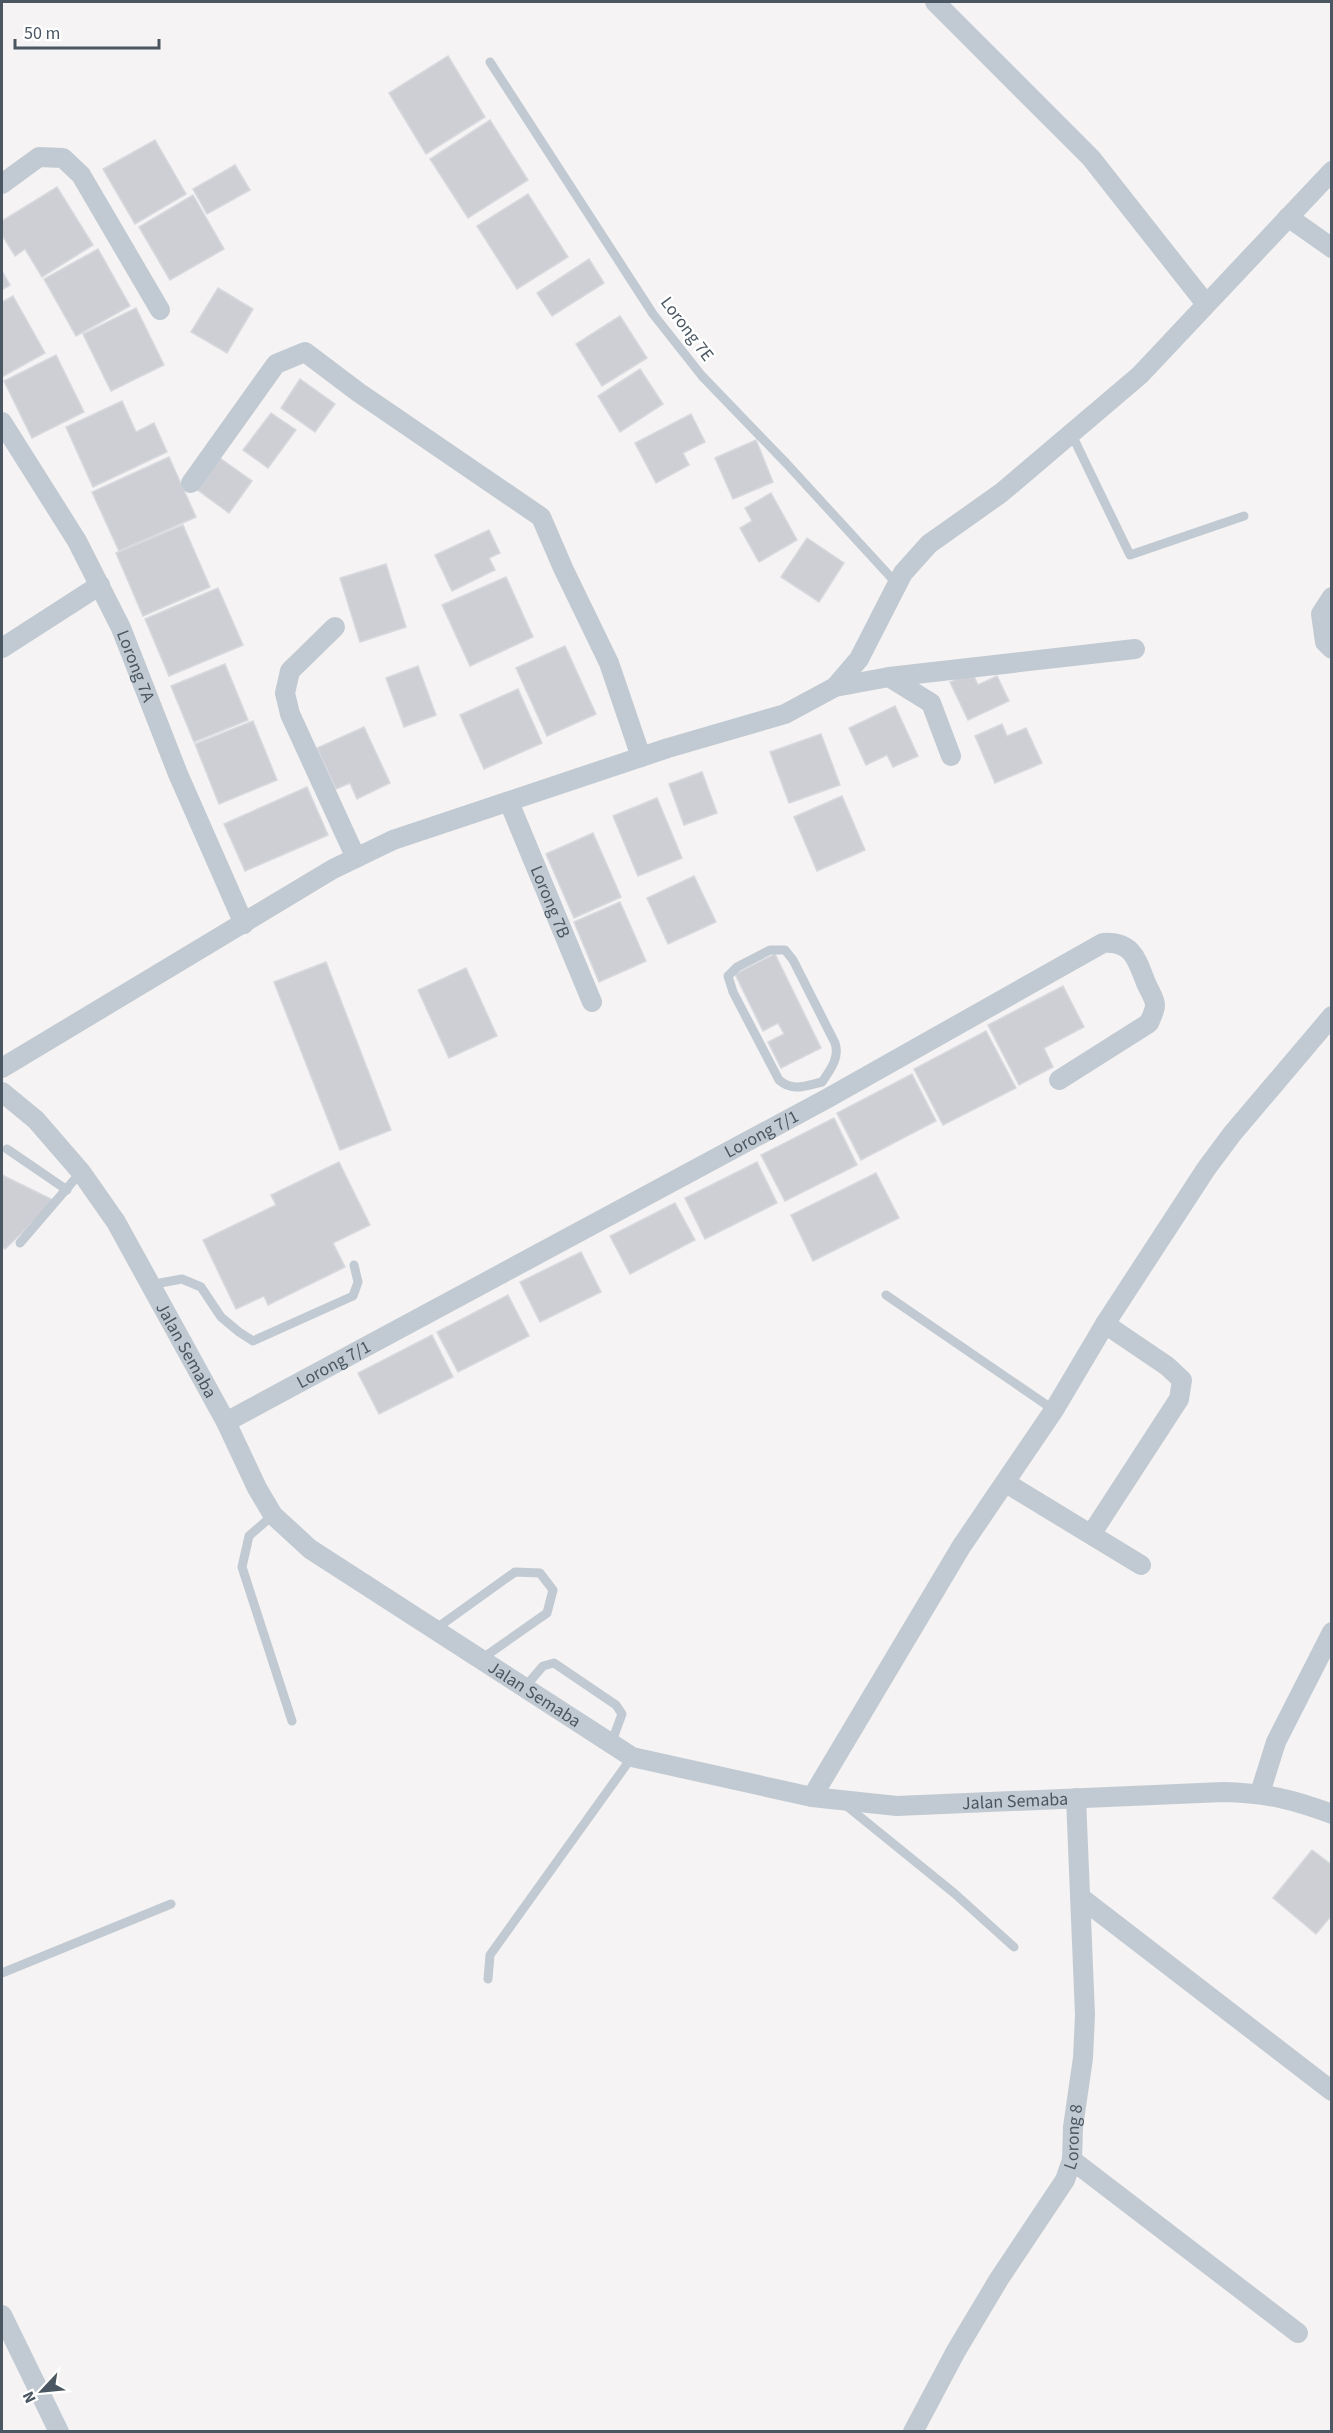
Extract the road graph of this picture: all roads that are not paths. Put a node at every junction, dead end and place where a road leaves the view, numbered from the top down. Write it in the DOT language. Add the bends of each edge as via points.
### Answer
graph roads {
  1 [pos="935,2"];
  2 [pos="490,62"];
  3 [pos="1332,171"];
  4 [pos="2,184"];
  5 [pos="1288,217"];
  6 [pos="1332,248"];
  7 [pos="1206,304"];
  8 [pos="160,310"];
  9 [pos="2,422"];
  10 [pos="1071,434"];
  11 [pos="191,483"];
  12 [pos="1244,516"];
  13 [pos="897,584"];
  14 [pos="100,585"];
  15 [pos="1332,597"];
  16 [pos="335,627"];
  17 [pos="2,648"];
  18 [pos="1135,649"];
  19 [pos="1332,649"];
  20 [pos="889,677"];
  21 [pos="836,687"];
  22 [pos="951,756"];
  23 [pos="641,757"];
  24 [pos="509,802"];
  25 [pos="356,858"];
  26 [pos="244,924"];
  27 [pos="592,1002"];
  28 [pos="1332,1016"];
  29 [pos="2,1068"];
  30 [pos="1059,1080"];
  31 [pos="825,1090"];
  32 [pos="2,1092"];
  33 [pos="7,1149"];
  34 [pos="81,1172"];
  35 [pos="67,1190"];
  36 [pos="20,1243"];
  37 [pos="354,1265"];
  38 [pos="149,1284"];
  39 [pos="886,1294"];
  40 [pos="1105,1324"];
  41 [pos="1054,1410"];
  42 [pos="226,1422"];
  43 [pos="1006,1483"];
  44 [pos="273,1515"];
  45 [pos="1092,1533"];
  46 [pos="1142,1565"];
  47 [pos="434,1630"];
  48 [pos="1332,1632"];
  49 [pos="480,1660"];
  50 [pos="525,1687"];
  51 [pos="292,1720"];
  52 [pos="611,1744"];
  53 [pos="632,1757"];
  54 [pos="1260,1792"];
  55 [pos="812,1797"];
  56 [pos="1076,1798"];
  57 [pos="838,1800"];
  58 [pos="1332,1814"];
  59 [pos="1080,1897"];
  60 [pos="171,1904"];
  61 [pos="1014,1947"];
  62 [pos="2,1972"];
  63 [pos="488,1979"];
  64 [pos="1332,2091"];
  65 [pos="1072,2160"];
  66 [pos="2,2315"];
  67 [pos="1298,2333"];
  68 [pos="59,2432"];
  69 [pos="912,2432"];
  1 -- 7 [label="street" via="1091,158"];
  2 -- 13 [label="lane, Lorong 7E" via="667,332 702,376"];
  3 -- 5 [label="street"];
  4 -- 8 [label="street" via="39,157 63,158 81,175"];
  5 -- 6 [label="street"];
  5 -- 7 [label="street"];
  7 -- 10 [label="street" via="1140,375"];
  9 -- 14 [label="street, Lorong 7A"];
  10 -- 12 [label="lane" via="1130,555"];
  10 -- 13 [label="street" via="1001,493 929,544"];
  11 -- 23 [label="street" via="276,364 305,352 541,517 609,663"];
  13 -- 21 [label="street" via="859,659"];
  14 -- 17 [label="street"];
  14 -- 26 [label="street, Lorong 7A"];
  15 -- 19 [label="street" via="1321,614 1325,642"];
  16 -- 25 [label="street" via="290,670 285,693 290,714"];
  18 -- 20 [label="street"];
  20 -- 21 [label="street"];
  20 -- 22 [label="street" via="931,703"];
  21 -- 23 [label="street" via="785,714"];
  23 -- 24 [label="street"];
  24 -- 25 [label="street" via="393,840"];
  24 -- 27 [label="street, Lorong 7B"];
  25 -- 26 [label="street"];
  26 -- 29 [label="street"];
  28 -- 40 [label="street" via="1232,1134"];
  30 -- 31 [label="street, Lorong 7/1" via="1149,1023 1153,1015 1155,1005 1136,958 1116,942 1103,944"];
  31 -- 31 [label="lane" via="837,1051 793,960 785,950 770,950 736,967 729,976 733,992 779,1080 788,1088"];
  31 -- 42 [label="street, Lorong 7/1"];
  32 -- 34 [label="street, Jalan Semaba" via="36,1120"];
  33 -- 35 [label="lane"];
  34 -- 35 [label="lane"];
  34 -- 38 [label="street, Jalan Semaba" via="116,1222"];
  35 -- 36 [label="lane"];
  37 -- 38 [label="lane" via="358,1282 353,1296 253,1341 221,1317 201,1287 182,1279"];
  38 -- 42 [label="street, Jalan Semaba"];
  39 -- 41 [label="lane"];
  40 -- 41 [label="street"];
  40 -- 45 [label="street" via="1182,1380 1179,1399"];
  41 -- 43 [label="street"];
  42 -- 44 [label="street, Jalan Semaba"];
  43 -- 45 [label="street"];
  43 -- 55 [label="street" via="961,1547"];
  44 -- 47 [label="street, Jalan Semaba" via="310,1549"];
  44 -- 51 [label="lane" via="249,1536 242,1567"];
  45 -- 46 [label="street"];
  47 -- 49 [label="street, Jalan Semaba"];
  47 -- 49 [label="lane" via="515,1572 540,1573 553,1590 547,1612"];
  48 -- 54 [label="street" via="1276,1742"];
  49 -- 50 [label="street, Jalan Semaba"];
  50 -- 52 [label="street, Jalan Semaba"];
  50 -- 52 [label="lane" via="543,1666 555,1663 616,1704 622,1714"];
  52 -- 53 [label="street, Jalan Semaba"];
  53 -- 55 [label="street, Jalan Semaba"];
  53 -- 63 [label="lane" via="490,1955"];
  54 -- 56 [label="street, Jalan Semaba"];
  54 -- 58 [label="street, Jalan Semaba"];
  55 -- 57 [label="street, Jalan Semaba"];
  56 -- 57 [label="street, Jalan Semaba" via="897,1806"];
  56 -- 59 [label="street, Lorong 8"];
  57 -- 61 [label="lane"];
  59 -- 64 [label="street"];
  59 -- 65 [label="street, Lorong 8" via="1084,2026"];
  60 -- 62 [label="lane"];
  65 -- 67 [label="street"];
  65 -- 69 [label="street, Lorong 8" via="1065,2180 999,2279"];
  66 -- 68 [label="street"];
}
